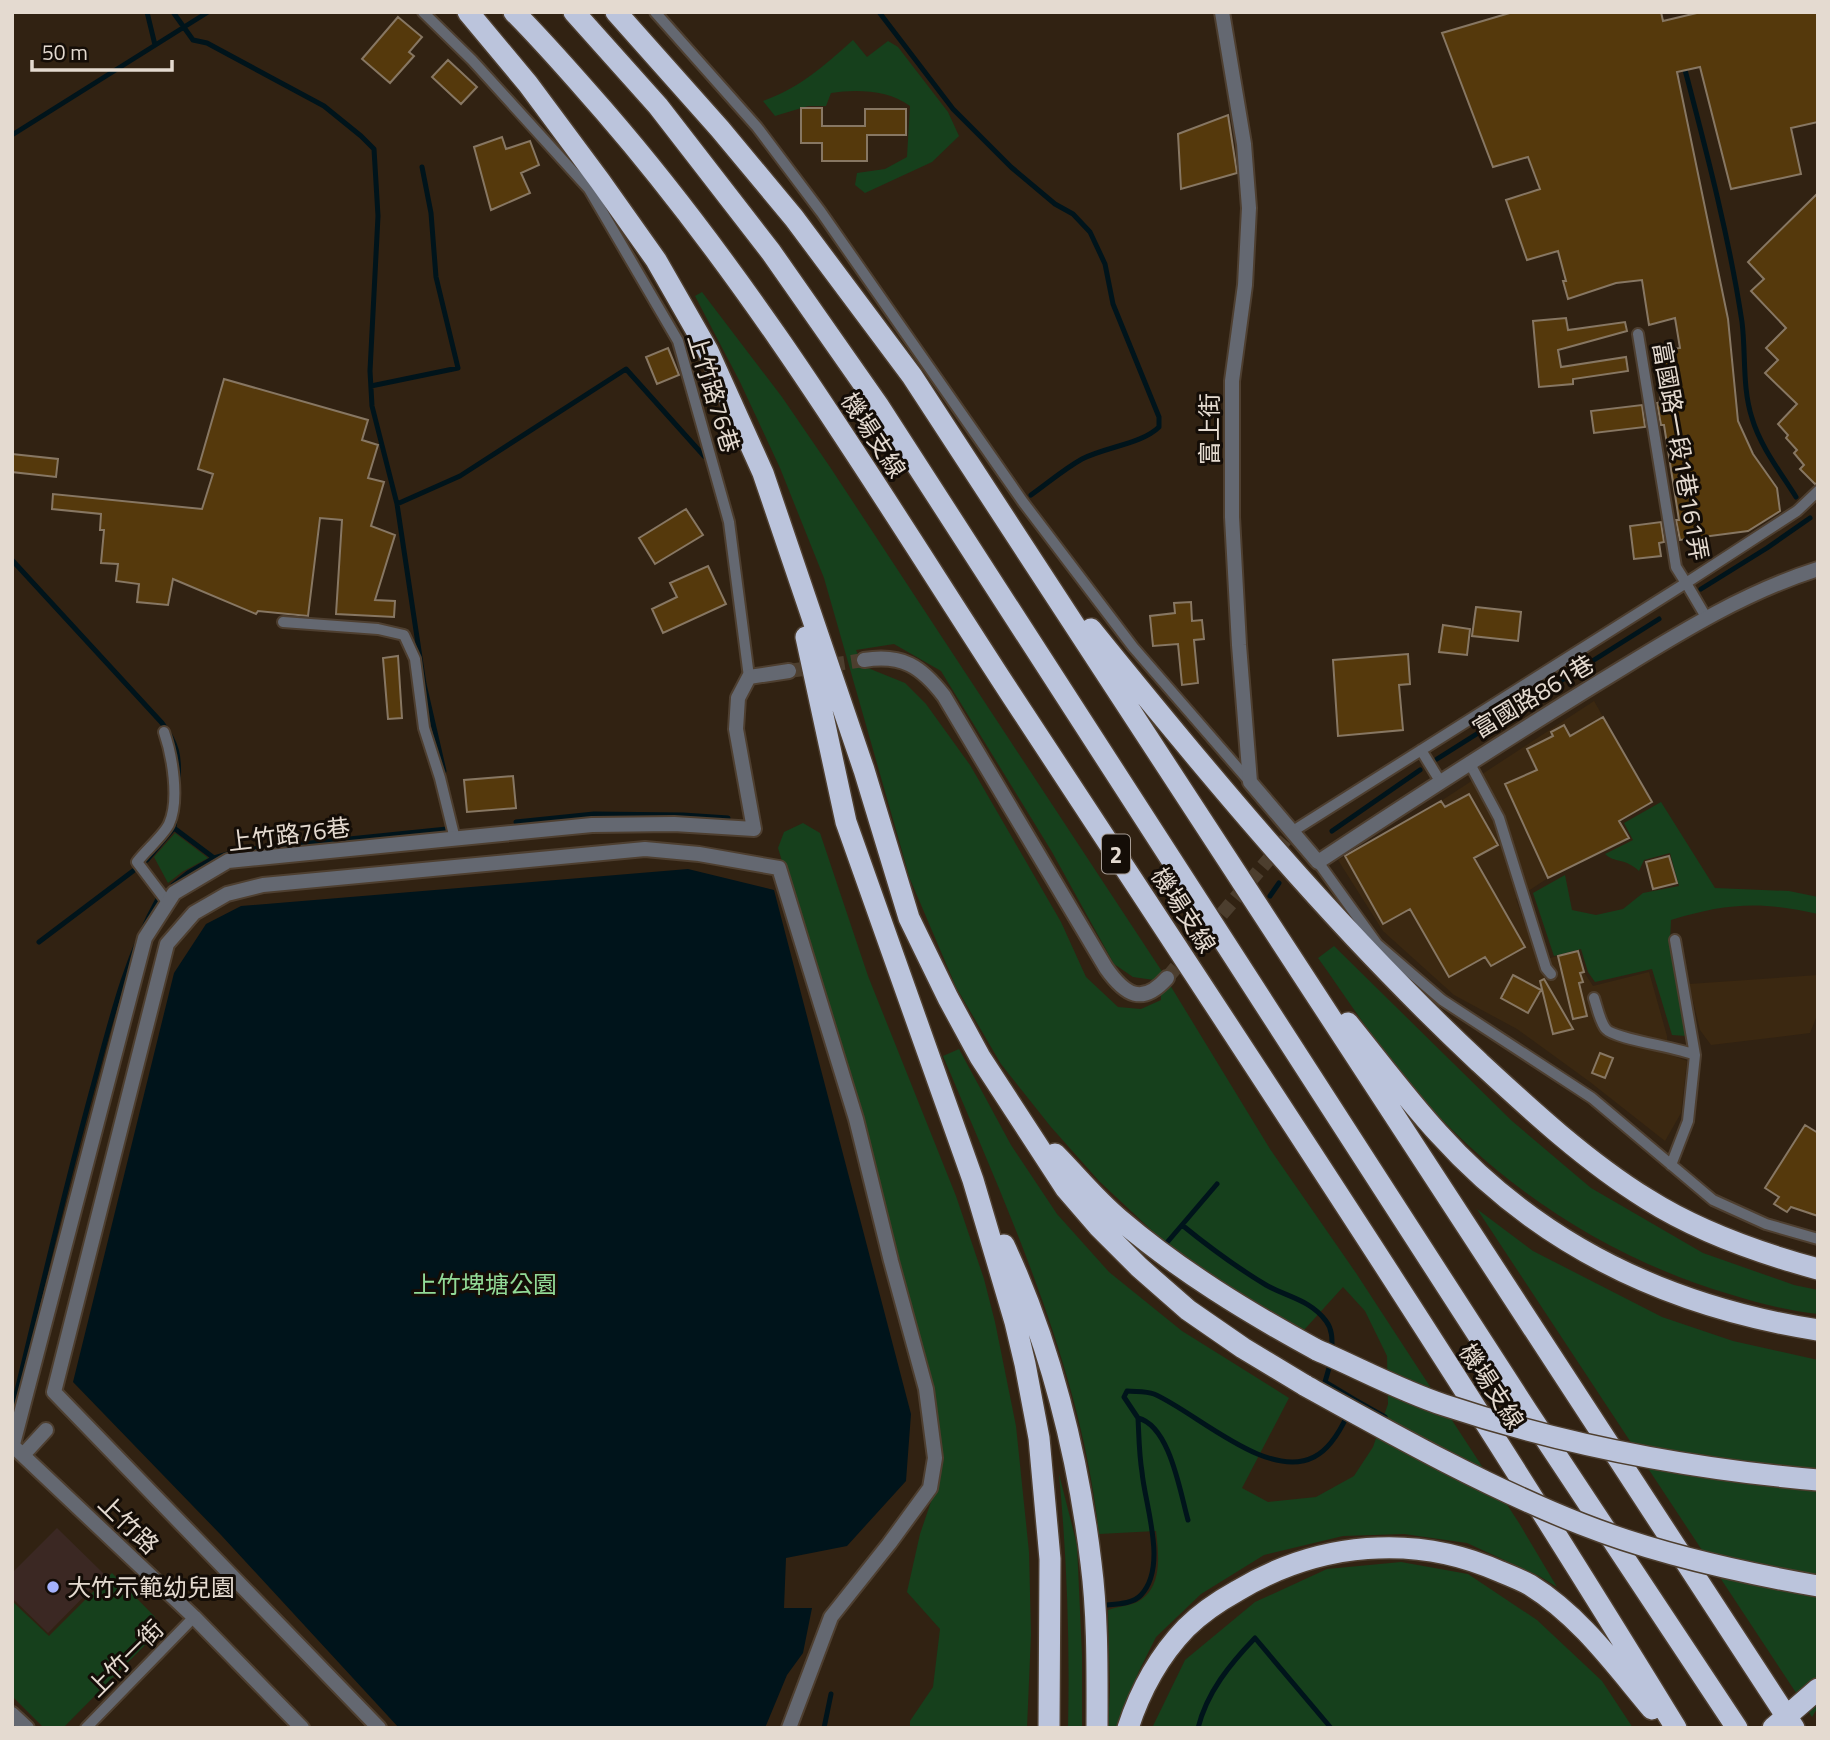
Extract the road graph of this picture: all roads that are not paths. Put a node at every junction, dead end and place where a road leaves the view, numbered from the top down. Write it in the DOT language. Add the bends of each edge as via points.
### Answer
graph roads {
  1 [pos="423,12"];
  2 [pos="468,12"];
  3 [pos="514,12"];
  4 [pos="574,12"];
  5 [pos="616,12"];
  6 [pos="655,12"];
  7 [pos="1222,12"];
  8 [pos="1638,334"];
  9 [pos="1818,491"];
  10 [pos="1015,534"];
  11 [pos="787,546"];
  12 [pos="1818,569"];
  13 [pos="1686,583"];
  14 [pos="1706,617"];
  15 [pos="283,622"];
  16 [pos="864,660"];
  17 [pos="789,671"];
  18 [pos="749,677"];
  19 [pos="163,732"];
  20 [pos="1421,750"];
  21 [pos="1469,762"];
  22 [pos="1440,781"];
  23 [pos="1250,782"];
  24 [pos="1293,831"];
  25 [pos="454,839"];
  26 [pos="1318,862"];
  27 [pos="168,902"];
  28 [pos="1267,919"];
  29 [pos="1675,940"];
  30 [pos="1551,974"];
  31 [pos="1167,978"];
  32 [pos="1594,999"];
  33 [pos="1695,1055"];
  34 [pos="1013,1109"];
  35 [pos="1671,1165"];
  36 [pos="973,1180"];
  37 [pos="1818,1239"];
  38 [pos="1818,1269"];
  39 [pos="1818,1330"];
  40 [pos="46,1430"];
  41 [pos="15,1448"];
  42 [pos="1818,1480"];
  43 [pos="1818,1587"];
  44 [pos="194,1618"];
  45 [pos="1818,1689"];
  46 [pos="12,1714"];
  47 [pos="27,1728"];
  48 [pos="86,1728"];
  49 [pos="302,1728"];
  50 [pos="379,1728"];
  51 [pos="789,1728"];
  52 [pos="1049,1728"];
  53 [pos="1097,1728"];
  54 [pos="1128,1728"];
  55 [pos="1668,1728"];
  56 [pos="1676,1728"];
  57 [pos="1737,1728"];
  58 [pos="1773,1728"];
  59 [pos="1794,1728"];
  1 -- 18 [label="lane, 上竹路76巷" via="589,190 678,341 729,522"];
  2 -- 11 [label="highway" via="528,84 656,260 708,351 763,473"];
  3 -- 56 [label="highway, 機場支線 / 2" via="652,166 772,327 1302,1138"];
  4 -- 57 [label="highway, 機場支線 / 2" via="658,106 771,252 878,405"];
  5 -- 10 [label="highway" via="794,218 912,376"];
  6 -- 23 [label="lane" via="757,127 1023,502 1133,647"];
  7 -- 23 [label="street, 富上街" via="1244,144 1249,208 1232,408 1233,542"];
  8 -- 13 [label="lane, 富國路一段1巷161弄" via="1676,566"];
  9 -- 13 [label="lane, 富國路一段1巷161弄" via="1797,511"];
  10 -- 28 [label="highway"];
  10 -- 38 [label="highway" via="1235,804 1333,915 1435,1020 1539,1116 1648,1200 1765,1255"];
  11 -- 34 [label="highway" via="909,918 948,999"];
  11 -- 36 [label="highway" via="846,822"];
  12 -- 14 [label="street, 富國路861巷"];
  13 -- 14 [label="lane"];
  13 -- 20 [label="lane"];
  14 -- 21 [label="street, 富國路861巷"];
  15 -- 25 [label="lane" via="404,635 415,659 424,728"];
  16 -- 31 [label="street" via="900,660 934,683 1117,983 1144,995 1157,990"];
  17 -- 18 [label="street"];
  18 -- 25 [label="street, 上竹路76巷" via="738,698 736,729 754,829 592,825"];
  19 -- 27 [label="lane" via="172,755 174,794 169,824 137,862"];
  20 -- 22 [label="lane"];
  20 -- 24 [label="lane"];
  21 -- 22 [label="street, 富國路861巷"];
  21 -- 30 [label="lane" via="1500,818"];
  22 -- 26 [label="street, 富國路861巷"];
  23 -- 24 [label="street"];
  24 -- 26 [label="street"];
  25 -- 27 [label="street, 上竹路76巷" via="229,861 174,893"];
  26 -- 35 [label="lane" via="1377,944 1442,1000 1592,1098"];
  27 -- 41 [label="street, 上竹路76巷" via="145,938"];
  28 -- 39 [label="highway" via="1440,1135 1483,1178 1546,1228 1665,1292 1723,1311"];
  28 -- 59 [label="highway, bridge"];
  29 -- 33 [label="lane"];
  32 -- 33 [label="lane" via="1606,1030 1620,1038 1680,1048"];
  33 -- 35 [label="lane" via="1688,1121"];
  34 -- 42 [label="highway, bridge" via="1118,1218 1181,1268 1248,1313 1317,1350 1442,1405 1549,1435 1655,1458"];
  34 -- 43 [label="highway, bridge" via="1066,1189 1098,1226 1188,1310 1242,1348 1479,1480 1583,1525 1712,1566"];
  35 -- 37 [label="lane" via="1713,1200 1766,1224"];
  36 -- 52 [label="highway" via="1015,1322 1039,1438 1050,1559"];
  36 -- 53 [label="highway" via="1019,1278 1062,1406 1081,1489 1092,1565"];
  40 -- 41 [label="street"];
  41 -- 44 [label="street, 上竹路"];
  44 -- 48 [label="lane, 上竹一街"];
  44 -- 49 [label="street, 上竹路"];
  45 -- 58 [label="highway"];
  46 -- 47 [label="street"];
  50 -- 51 [label="street" via="54,1392 167,944 194,913 226,894 263,885 645,849 779,868 856,1119 926,1390 935,1458 930,1488 831,1618"];
  54 -- 55 [label="highway" via="1138,1696 1162,1659 1186,1628 1215,1604 1284,1567 1339,1551 1395,1546 1444,1551 1529,1584 1581,1625"];
}
